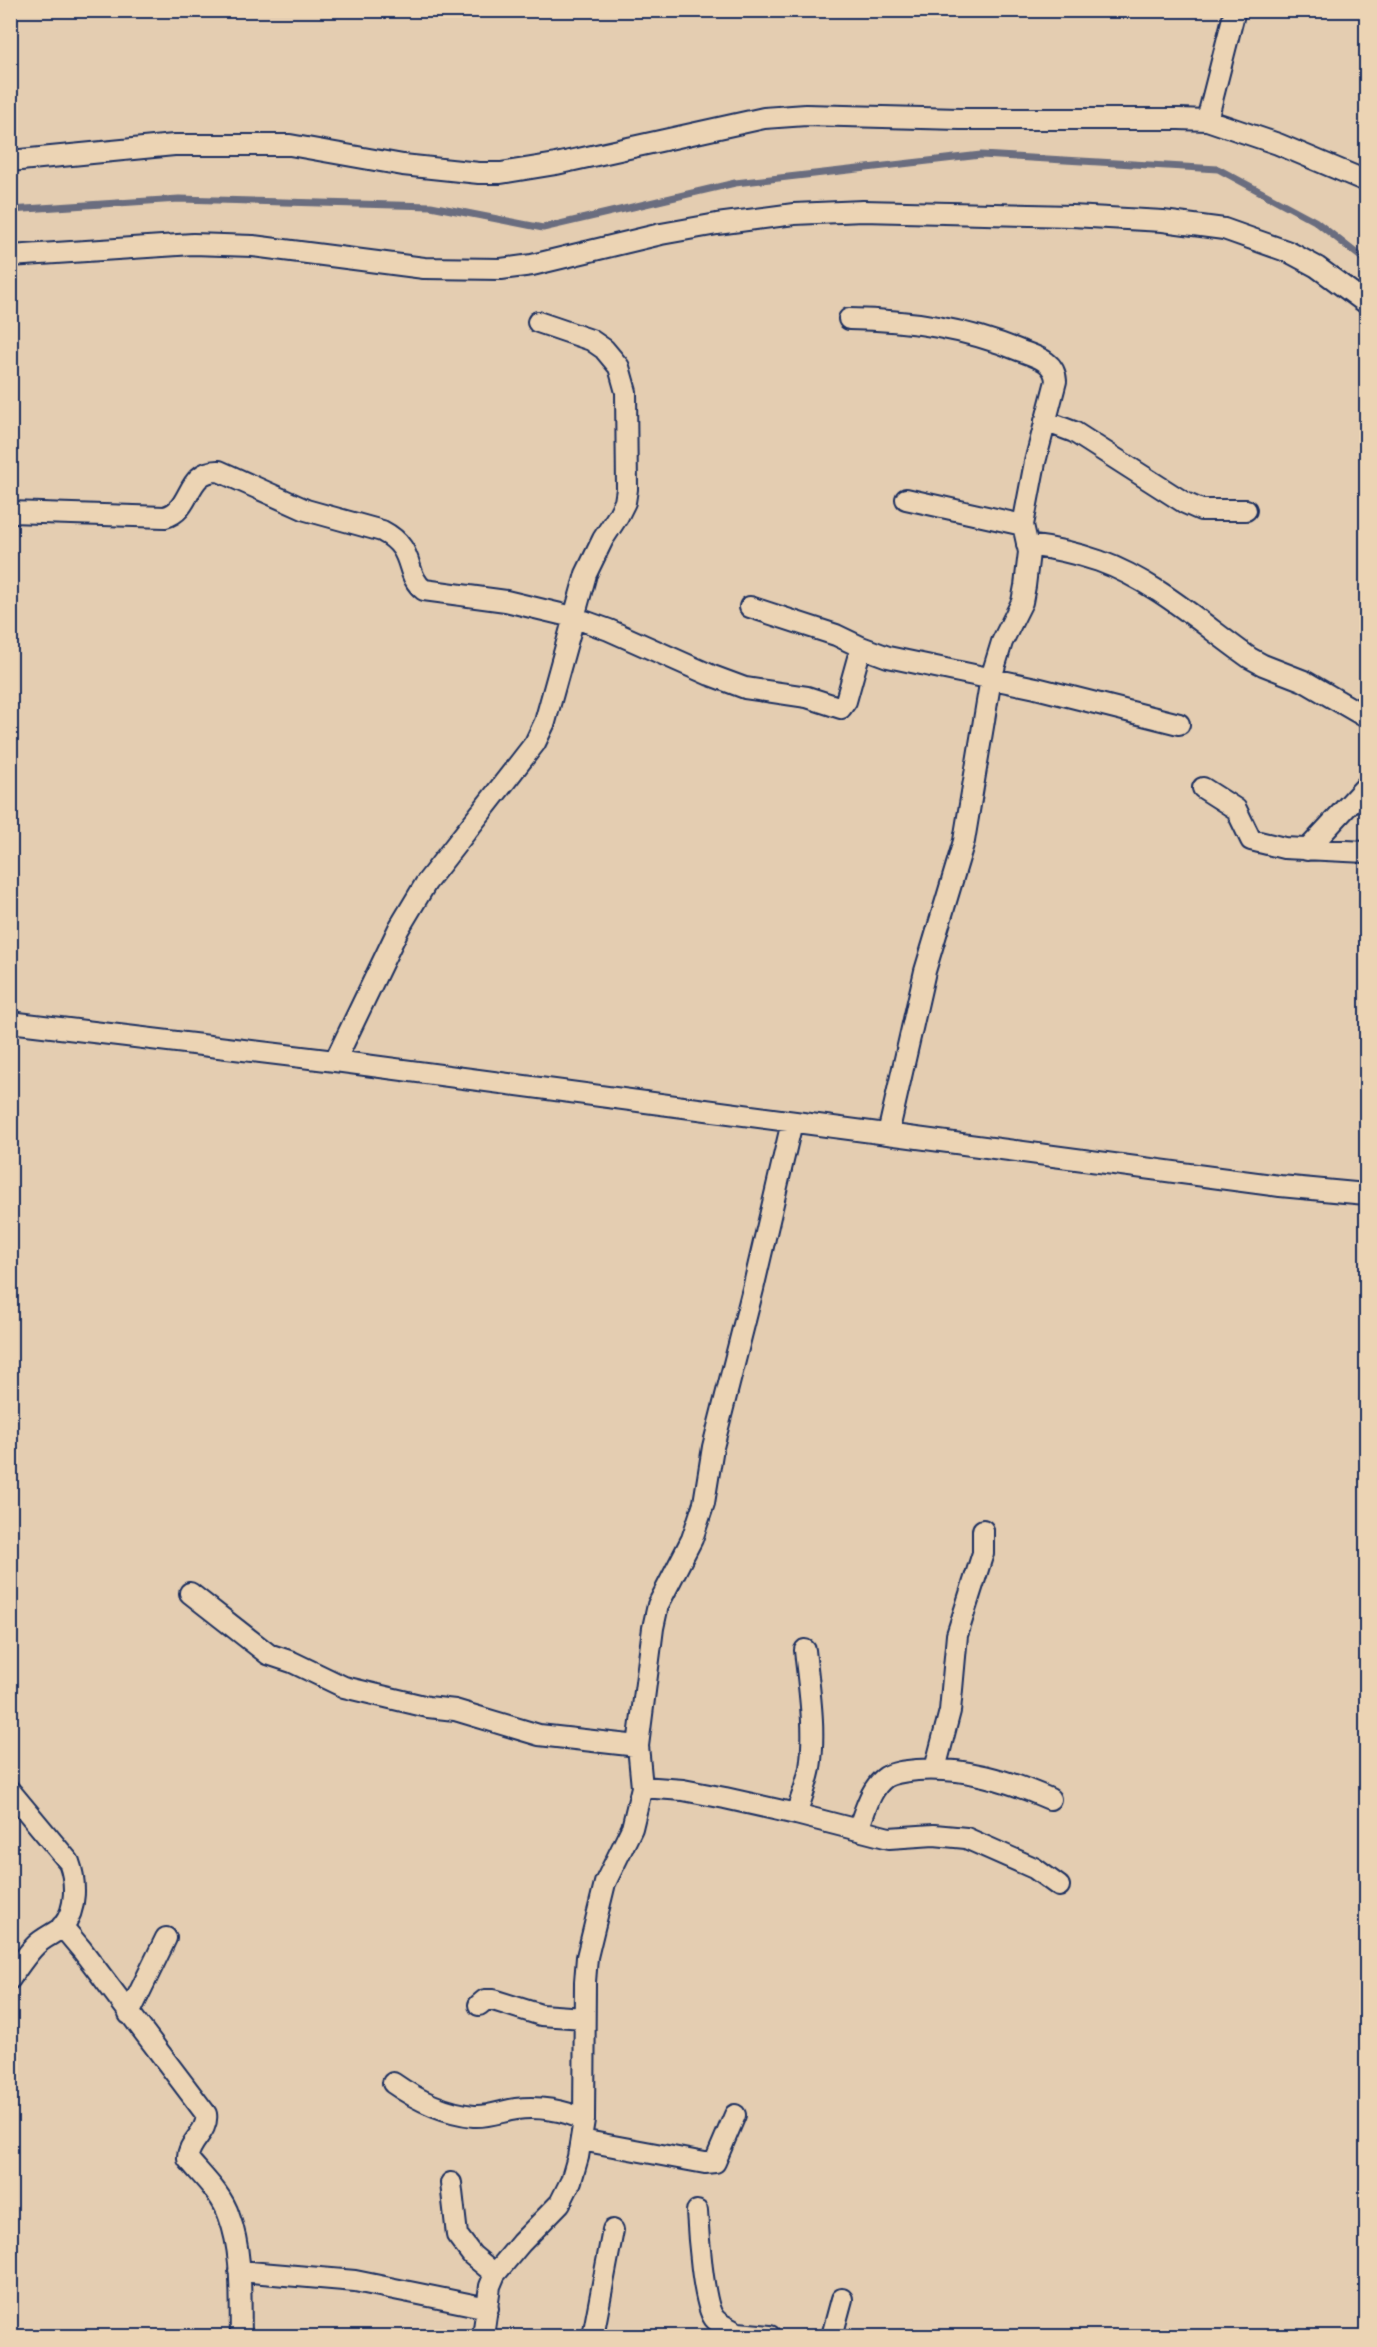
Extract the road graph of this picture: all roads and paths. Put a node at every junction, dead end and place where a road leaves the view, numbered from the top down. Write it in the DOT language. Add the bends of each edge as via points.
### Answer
graph roads {
  1 [pos="1236,10"];
  2 [pos="1207,120"];
  3 [pos="10,161"];
  4 [pos="1366,181"];
  5 [pos="10,256"];
  6 [pos="1366,303"];
  7 [pos="849,319"];
  8 [pos="538,322"];
  9 [pos="1045,422"];
  10 [pos="906,499"];
  11 [pos="1246,510"];
  12 [pos="10,512"];
  13 [pos="1023,525"];
  14 [pos="1027,545"];
  15 [pos="750,607"];
  16 [pos="573,617"];
  17 [pos="861,647"];
  18 [pos="991,678"];
  19 [pos="1366,717"];
  20 [pos="1179,724"];
  21 [pos="1366,786"];
  22 [pos="1203,788"];
  23 [pos="1307,850"];
  24 [pos="1366,852"];
  25 [pos="10,1022"];
  26 [pos="335,1061"];
  27 [pos="792,1122"];
  28 [pos="888,1134"];
  29 [pos="1366,1194"];
  30 [pos="983,1530"];
  31 [pos="190,1593"];
  32 [pos="806,1650"];
  33 [pos="638,1746"];
  34 [pos="935,1769"];
  35 [pos="642,1787"];
  36 [pos="10,1791"];
  37 [pos="1050,1799"];
  38 [pos="796,1814"];
  39 [pos="858,1829"];
  40 [pos="1059,1886"];
  41 [pos="62,1926"];
  42 [pos="166,1938"];
  43 [pos="10,1979"];
  44 [pos="479,2005"];
  45 [pos="129,2014"];
  46 [pos="584,2018"];
  47 [pos="393,2083"];
  48 [pos="735,2115"];
  49 [pos="584,2120"];
  50 [pos="581,2140"];
  51 [pos="451,2183"];
  52 [pos="697,2211"];
  53 [pos="613,2230"];
  54 [pos="239,2271"];
  55 [pos="495,2274"];
  56 [pos="842,2299"];
  57 [pos="488,2308"];
  58 [pos="739,2335"];
  59 [pos="241,2337"];
  60 [pos="483,2337"];
  61 [pos="593,2337"];
  62 [pos="770,2337"];
  63 [pos="832,2337"];
  1 -- 2 [label="street"];
  2 -- 3 [label="street" via="764,118 501,173 403,165 290,145 174,145"];
  2 -- 4 [label="street" via="1278,144"];
  5 -- 6 [label="street" via="193,244 253,246 424,268 490,270 532,265 661,234 794,214 862,211 1072,216 1224,229 1289,252"];
  7 -- 9 [label="street" via="891,320 972,333 1043,360 1054,369 1056,381"];
  8 -- 16 [label="street" via="591,340 604,349 619,367 626,392 625,502 586,574"];
  9 -- 11 [label="street" via="1074,432 1185,503 1201,510"];
  9 -- 13 [label="street"];
  10 -- 13 [label="street"];
  12 -- 16 [label="street" via="165,517 177,512 200,475 219,471 306,510 394,537 424,590 506,601"];
  13 -- 14 [label="street"];
  14 -- 18 [label="street" via="1022,602 1002,642"];
  14 -- 19 [label="street" via="1092,559 1140,580 1250,658 1304,681"];
  15 -- 17 [label="street"];
  16 -- 17 [label="street" via="737,686 807,697 837,708 846,701"];
  16 -- 26 [label="street" via="545,722 535,743 420,891"];
  17 -- 18 [label="street" via="905,661"];
  18 -- 20 [label="street"];
  18 -- 28 [label="street" via="963,841 925,971"];
  21 -- 23 [label="street"];
  22 -- 23 [label="street" via="1236,808 1251,840"];
  23 -- 24 [label="street"];
  25 -- 26 [label="street"];
  26 -- 27 [label="street"];
  27 -- 28 [label="street"];
  27 -- 33 [label="street" via="713,1447 704,1503 692,1539 658,1605"];
  28 -- 29 [label="street"];
  30 -- 34 [label="street" via="982,1553 957,1635 950,1710"];
  31 -- 33 [label="street" via="268,1654 344,1687 455,1710 539,1735"];
  32 -- 38 [label="street" via="812,1726 810,1769"];
  33 -- 35 [label="street"];
  34 -- 37 [label="street" via="970,1771"];
  34 -- 39 [label="street" via="887,1776 877,1786"];
  35 -- 38 [label="street" via="683,1790"];
  35 -- 46 [label="street" via="632,1828 606,1883 594,1925 586,1965"];
  36 -- 41 [label="street" via="69,1862 75,1877 69,1913"];
  38 -- 39 [label="street"];
  39 -- 40 [label="street" via="889,1838 966,1838 1034,1868"];
  41 -- 43 [label="street" via="37,1944"];
  41 -- 45 [label="street"];
  42 -- 45 [label="street"];
  44 -- 46 [label="street" via="493,2000 541,2015"];
  45 -- 54 [label="street" via="206,2114 206,2125 188,2152 188,2159 229,2214"];
  46 -- 49 [label="street"];
  47 -- 49 [label="street" via="429,2105 475,2116 517,2109 546,2110 574,2114"];
  48 -- 50 [label="street" via="715,2162"];
  49 -- 50 [label="street"];
  50 -- 55 [label="street" via="571,2181 560,2203"];
  51 -- 55 [label="street" via="457,2235 472,2255"];
  52 -- 58 [label="street" via="700,2259 712,2316"];
  53 -- 61 [label="street"];
  54 -- 57 [label="street" via="355,2281"];
  54 -- 59 [label="street"];
  55 -- 57 [label="street"];
  56 -- 63 [label="street"];
  57 -- 60 [label="street"];
  58 -- 62 [label="street"];
}
